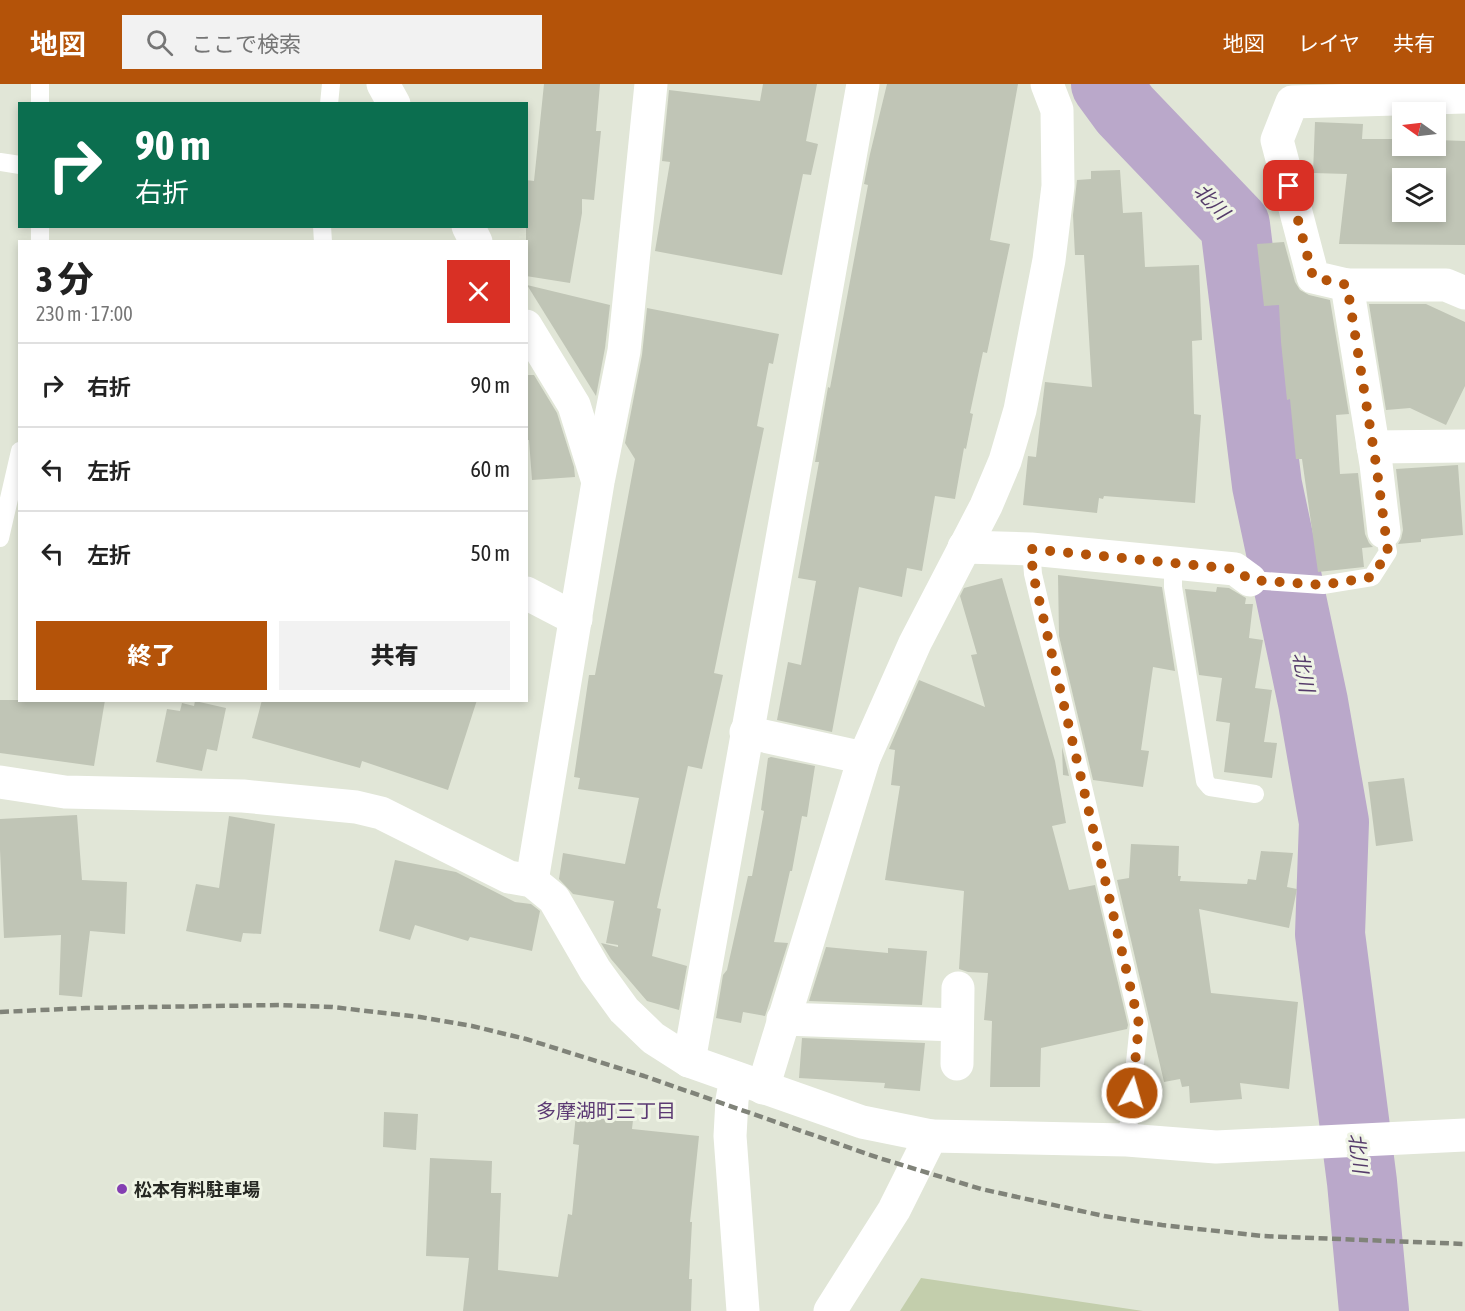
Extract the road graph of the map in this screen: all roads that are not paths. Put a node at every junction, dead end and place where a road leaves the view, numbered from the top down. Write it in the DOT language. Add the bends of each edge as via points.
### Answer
graph roads {
  1 [pos="40,84"];
  2 [pos="331,84"];
  3 [pos="383,84"];
  4 [pos="651,84"];
  5 [pos="863,84"];
  6 [pos="1047,84"];
  7 [pos="1465,97"];
  8 [pos="40,102"];
  9 [pos="329,102"];
  10 [pos="393,102"];
  11 [pos="0,162"];
  12 [pos="18,165"];
  13 [pos="1347,285"];
  14 [pos="1465,293"];
  15 [pos="528,329"];
  16 [pos="1465,446"];
  17 [pos="1373,447"];
  18 [pos="18,461"];
  19 [pos="598,482"];
  20 [pos="1384,532"];
  21 [pos="0,538"];
  22 [pos="964,547"];
  23 [pos="1031,549"];
  24 [pos="1173,564"];
  25 [pos="1250,580"];
  26 [pos="528,594"];
  27 [pos="576,619"];
  28 [pos="746,732"];
  29 [pos="864,758"];
  30 [pos="0,782"];
  31 [pos="1255,794"];
  32 [pos="532,881"];
  33 [pos="958,988"];
  34 [pos="783,1019"];
  35 [pos="957,1025"];
  36 [pos="689,1061"];
  37 [pos="957,1064"];
  38 [pos="750,1083"];
  39 [pos="1465,1135"];
  40 [pos="931,1136"];
  41 [pos="1127,1140"];
  42 [pos="743,1311"];
  43 [pos="830,1311"];
  1 -- 8 [label="lane"];
  2 -- 9 [label="lane"];
  3 -- 10 [label="street"];
  4 -- 19 [label="street" via="624,351"];
  5 -- 28 [label="street"];
  6 -- 22 [label="street" via="1058,110 1058,186 1049,260 1020,410 1005,461"];
  7 -- 13 [label="street" via="1292,102 1277,140 1313,277"];
  11 -- 12 [label="lane"];
  13 -- 14 [label="street" via="1446,285"];
  13 -- 17 [label="street"];
  15 -- 19 [label="street" via="574,405"];
  16 -- 17 [label="street"];
  17 -- 20 [label="street"];
  18 -- 21 [label="lane"];
  19 -- 27 [label="street"];
  20 -- 25 [label="lane" via="1388,552 1372,577 1323,585"];
  22 -- 23 [label="street"];
  22 -- 29 [label="street" via="915,643"];
  23 -- 24 [label="street"];
  23 -- 41 [label="lane" via="1033,574 1139,1024"];
  24 -- 25 [label="street" via="1235,569"];
  24 -- 31 [label="lane" via="1173,587 1205,781 1210,787"];
  26 -- 27 [label="street"];
  27 -- 32 [label="street"];
  28 -- 29 [label="street"];
  28 -- 36 [label="street"];
  29 -- 34 [label="street"];
  30 -- 32 [label="street" via="65,792 243,796 356,807 381,813 509,877"];
  32 -- 36 [label="street" via="554,899 595,970 624,1010 653,1038"];
  33 -- 35 [label="street"];
  34 -- 35 [label="street"];
  34 -- 38 [label="street"];
  35 -- 37 [label="street"];
  36 -- 38 [label="street"];
  38 -- 40 [label="street" via="862,1122"];
  38 -- 42 [label="street" via="732,1100 730,1136"];
  39 -- 41 [label="street" via="1216,1147"];
  40 -- 41 [label="street"];
  40 -- 43 [label="street" via="894,1210"];
}
